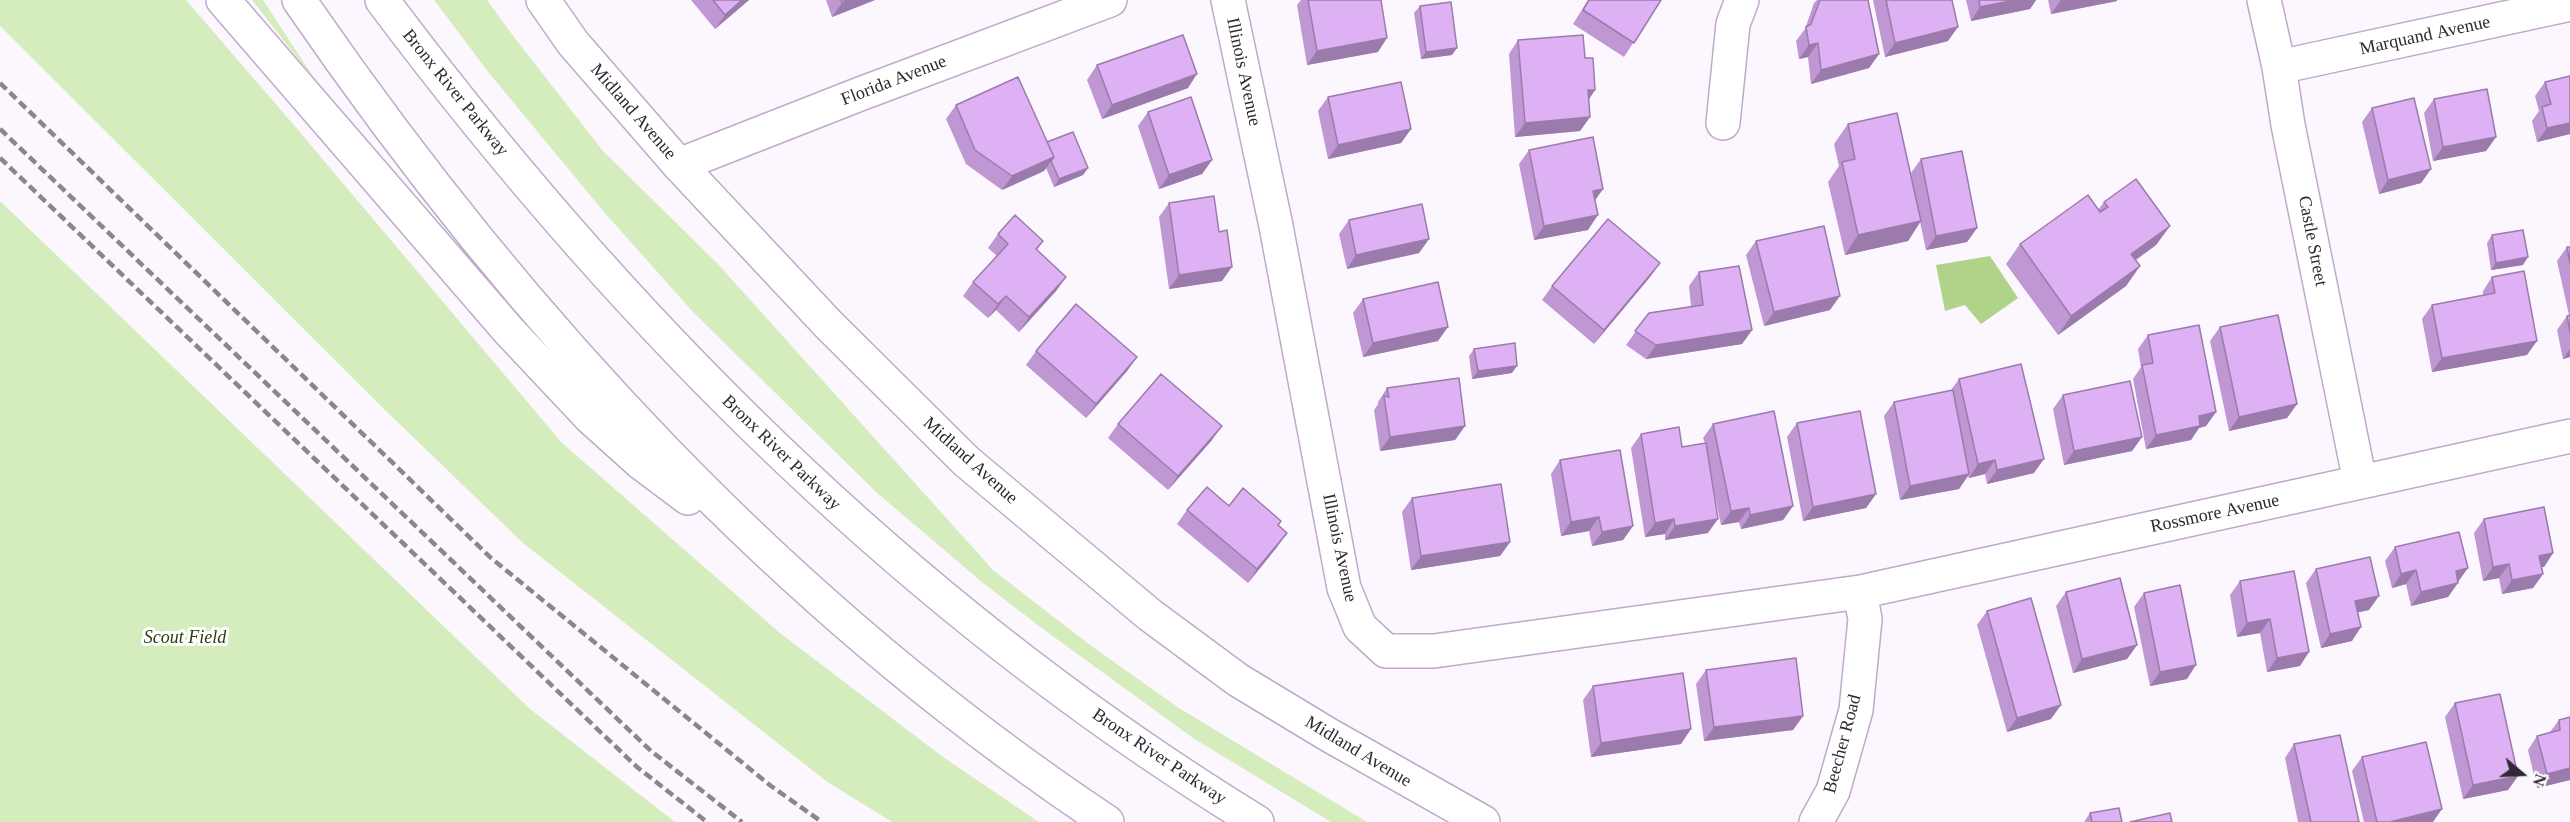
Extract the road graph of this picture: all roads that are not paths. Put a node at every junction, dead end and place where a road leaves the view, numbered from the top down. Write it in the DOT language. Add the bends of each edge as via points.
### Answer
graph roads {
  1 [pos="223,0"];
  2 [pos="299,0"];
  3 [pos="382,0"];
  4 [pos="543,0"];
  5 [pos="1110,0"];
  6 [pos="1228,0"];
  7 [pos="1742,0"];
  8 [pos="2264,0"];
  9 [pos="2570,4"];
  10 [pos="2279,67"];
  11 [pos="1722,123"];
  12 [pos="679,165"];
  13 [pos="2570,436"];
  14 [pos="2360,482"];
  15 [pos="806,587"];
  16 [pos="1860,592"];
  17 [pos="1107,822"];
  18 [pos="1257,822"];
  19 [pos="1482,822"];
  20 [pos="1816,822"];
  1 -- 15 [label="main road" via="456,272 590,417 640,462"];
  2 -- 15 [label="main road" via="384,120 548,325 638,424"];
  3 -- 18 [label="main road, Bronx River Parkway" via="551,210 697,372 793,465 902,564 1004,646 1137,744"];
  4 -- 12 [label="main road, Midland Avenue" via="573,43"];
  5 -- 12 [label="main road, Florida Avenue"];
  6 -- 16 [label="main road, Illinois Avenue" via="1276,226 1344,588 1360,627 1386,651 1434,651"];
  7 -- 11 [label="main road" via="1733,24"];
  8 -- 10 [label="main road, Castle Street"];
  9 -- 10 [label="main road, Marquand Avenue"];
  10 -- 14 [label="main road, Castle Street"];
  12 -- 19 [label="main road, Midland Avenue" via="828,324 966,461 1150,615 1238,680"];
  13 -- 14 [label="main road, Rossmore Avenue"];
  14 -- 16 [label="main road, Rossmore Avenue"];
  15 -- 17 [label="main road" via="944,703"];
  16 -- 20 [label="main road, Beecher Road" via="1865,619 1856,710 1833,791"];
}
